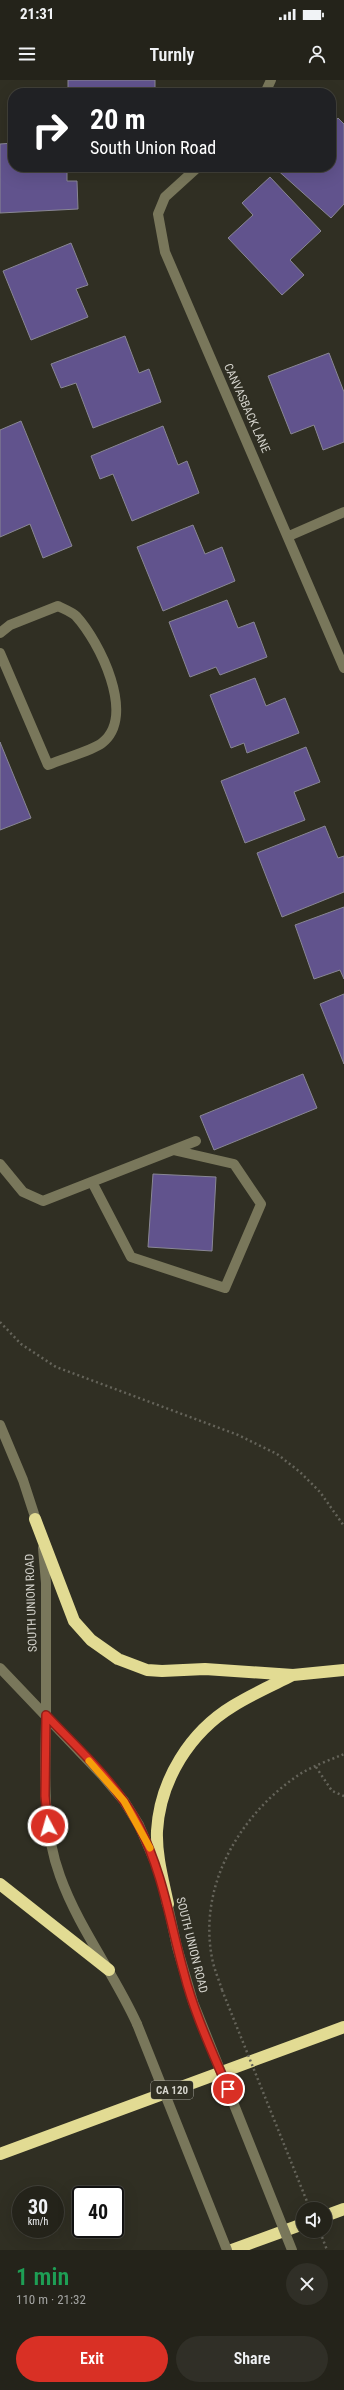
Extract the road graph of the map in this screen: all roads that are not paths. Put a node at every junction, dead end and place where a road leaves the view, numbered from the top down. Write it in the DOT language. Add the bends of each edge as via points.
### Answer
graph roads {
  1 [pos="192,172"];
  2 [pos="344,512"];
  3 [pos="289,536"];
  4 [pos="0,633"];
  5 [pos="0,653"];
  6 [pos="344,668"];
  7 [pos="196,1141"];
  8 [pos="173,1150"];
  9 [pos="0,1164"];
  10 [pos="92,1182"];
  11 [pos="0,1425"];
  12 [pos="35,1519"];
  13 [pos="0,1668"];
  14 [pos="344,1670"];
  15 [pos="293,1675"];
  16 [pos="46,1715"];
  17 [pos="0,1884"];
  18 [pos="168,1904"];
  19 [pos="109,1970"];
  20 [pos="344,2027"];
  21 [pos="0,2154"];
  22 [pos="344,2209"];
  23 [pos="332,2213"];
  24 [pos="296,2227"];
  25 [pos="227,2250"];
  26 [pos="232,2250"];
  27 [pos="292,2250"];
  1 -- 3 [label="street, CANVASBACK LANE" via="165,197 158,214 165,252"];
  2 -- 3 [label="street"];
  3 -- 6 [label="street, CANVASBACK LANE"];
  4 -- 5 [label="street" via="10,625 58,606 75,615 97,646 113,683 113,728 102,743 48,765"];
  7 -- 8 [label="street"];
  8 -- 10 [label="street"];
  8 -- 10 [label="street" via="234,1164 261,1204 225,1288 131,1257"];
  9 -- 10 [label="street" via="23,1192 43,1201"];
  11 -- 12 [label="street, SOUTH UNION ROAD" via="23,1480"];
  12 -- 15 [label="highway" via="74,1621 91,1640 118,1659 147,1670 205,1669"];
  12 -- 16 [label="street, SOUTH UNION ROAD" via="43,1551 46,1583"];
  13 -- 16 [label="street, SOUTH UNION ROAD"];
  14 -- 15 [label="highway"];
  15 -- 18 [label="highway" via="216,1717 200,1731 176,1766 164,1798 157,1831 159,1858"];
  16 -- 18 [label="street, SOUTH UNION ROAD" via="124,1801 151,1851"];
  16 -- 19 [label="street, SOUTH UNION ROAD" via="45,1796 54,1855 74,1910"];
  17 -- 19 [label="highway"];
  18 -- 27 [label="street, SOUTH UNION ROAD, bridge" via="192,2002"];
  19 -- 25 [label="street, SOUTH UNION ROAD, bridge" via="137,2024"];
  20 -- 21 [label="highway, CA 120"];
  22 -- 23 [label="highway"];
  24 -- 26 [label="highway"];
}
